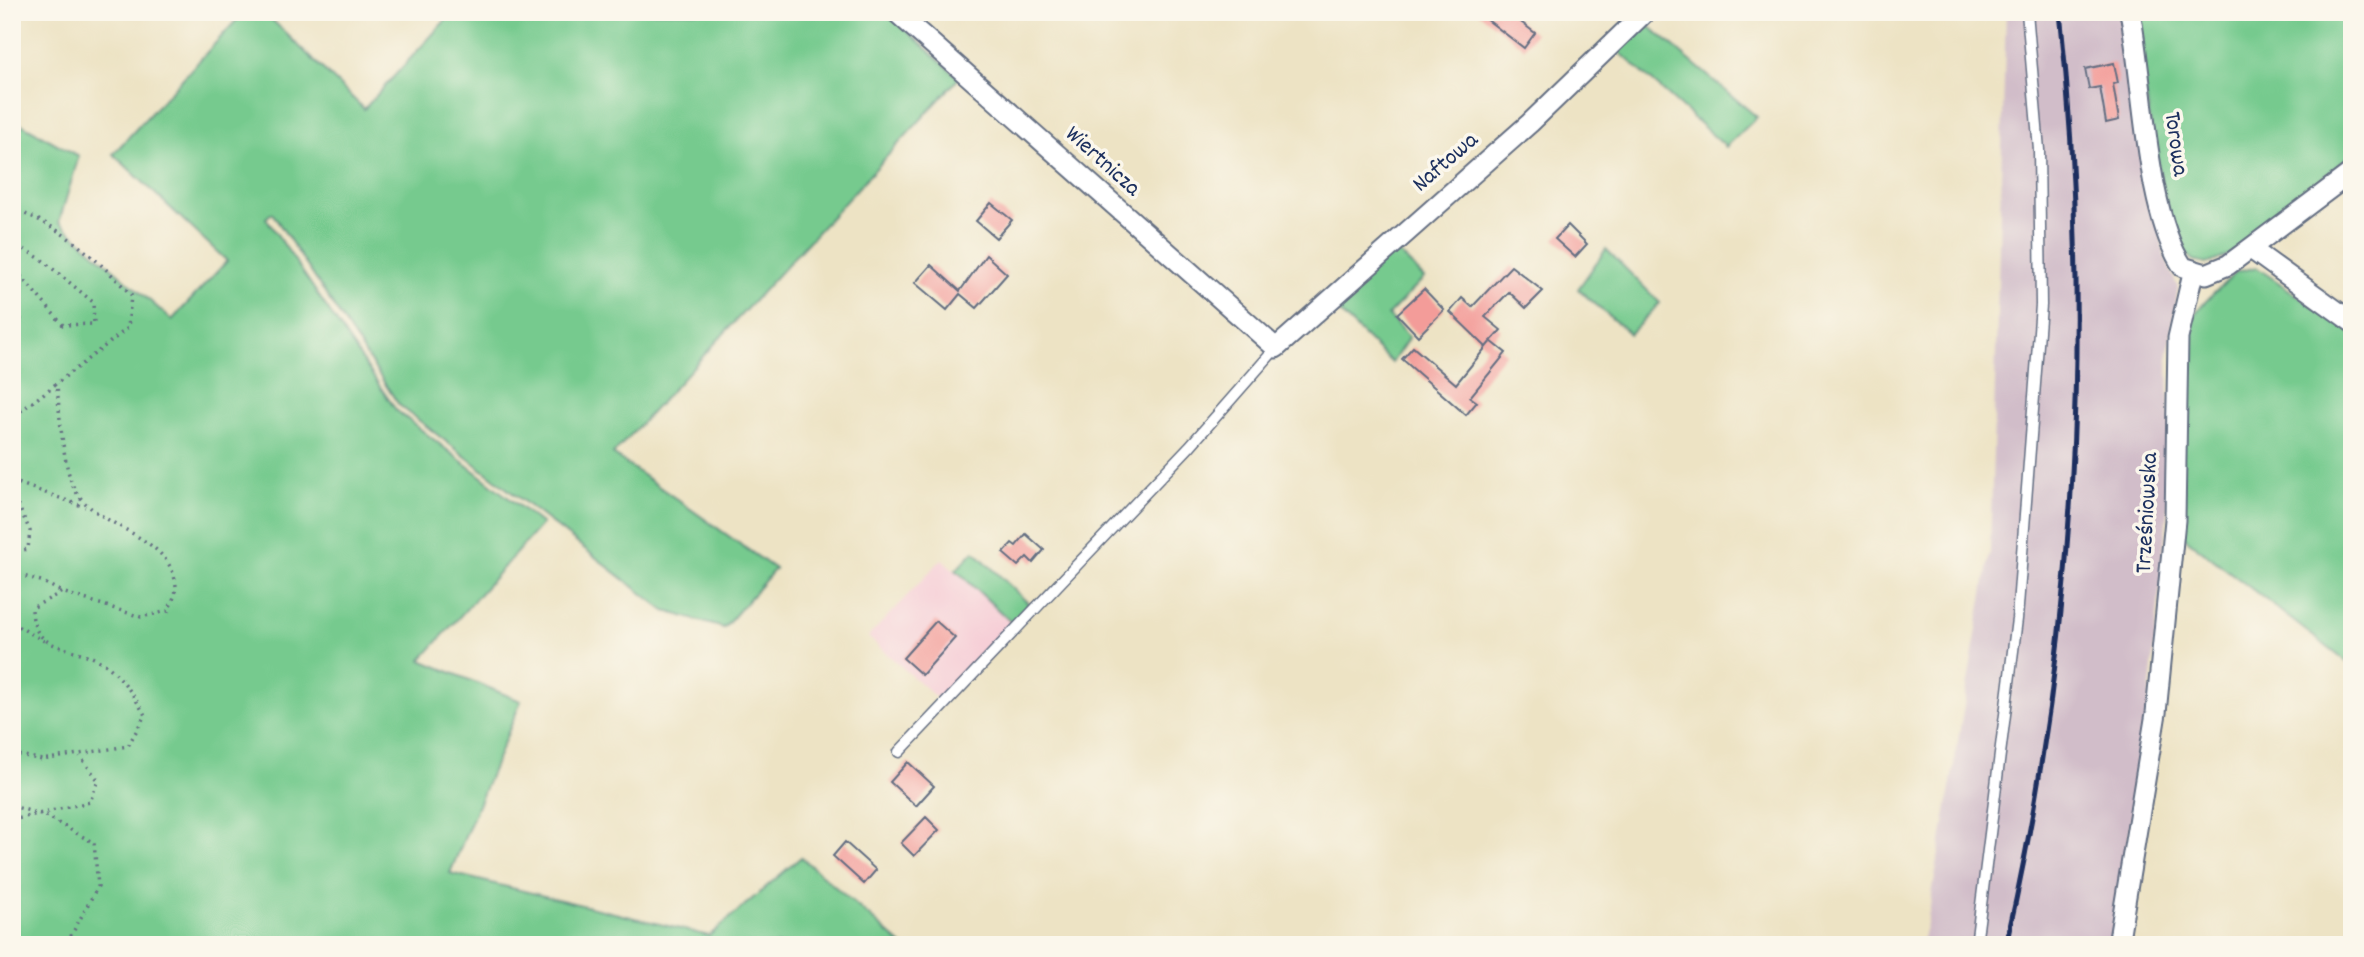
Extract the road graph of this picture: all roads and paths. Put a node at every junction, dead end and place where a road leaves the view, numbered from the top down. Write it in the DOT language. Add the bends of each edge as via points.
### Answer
graph roads {
  1 [pos="896,12"];
  2 [pos="1645,12"];
  3 [pos="2027,12"];
  4 [pos="2130,12"];
  5 [pos="2352,172"];
  6 [pos="12,210"];
  7 [pos="12,242"];
  8 [pos="2251,249"];
  9 [pos="12,266"];
  10 [pos="2193,272"];
  11 [pos="12,299"];
  12 [pos="2352,323"];
  13 [pos="12,339"];
  14 [pos="1276,348"];
  15 [pos="57,384"];
  16 [pos="12,418"];
  17 [pos="12,481"];
  18 [pos="12,492"];
  19 [pos="87,508"];
  20 [pos="12,552"];
  21 [pos="12,573"];
  22 [pos="62,592"];
  23 [pos="12,623"];
  24 [pos="46,642"];
  25 [pos="899,752"];
  26 [pos="12,753"];
  27 [pos="80,756"];
  28 [pos="12,806"];
  29 [pos="44,815"];
  30 [pos="12,820"];
  31 [pos="66,945"];
  32 [pos="1976,945"];
  33 [pos="2118,945"];
  1 -- 14 [label="street, Wiertnicza"];
  2 -- 14 [label="street, Naftowa" via="1530,122"];
  3 -- 32 [label="lane" via="2039,150 2041,305 2017,619"];
  4 -- 10 [label="street, Torowa" via="2166,233 2183,267"];
  5 -- 8 [label="street"];
  6 -- 15 [label="path" via="27,214 100,262 131,295 128,328"];
  7 -- 9 [label="path" via="41,259 93,302 94,324 63,325"];
  8 -- 10 [label="street" via="2217,270"];
  8 -- 12 [label="street"];
  10 -- 33 [label="street, Trześniowska" via="2178,338 2175,520 2156,713"];
  11 -- 13 [label="path" via="22,322"];
  14 -- 25 [label="lane" via="1190,446"];
  15 -- 16 [label="path"];
  15 -- 19 [label="path" via="73,487"];
  17 -- 19 [label="path"];
  18 -- 20 [label="path" via="30,531 28,549"];
  19 -- 22 [label="path" via="121,526 169,562 177,588 168,611 141,617"];
  21 -- 22 [label="path"];
  22 -- 24 [label="path" via="32,608 32,625"];
  23 -- 24 [label="path"];
  24 -- 27 [label="path" via="100,661 131,691 145,715 128,746"];
  26 -- 27 [label="path" via="42,760"];
  27 -- 29 [label="path" via="98,780 90,802"];
  28 -- 29 [label="path"];
  29 -- 30 [label="path"];
  29 -- 31 [label="path" via="94,843 98,886"];
}
